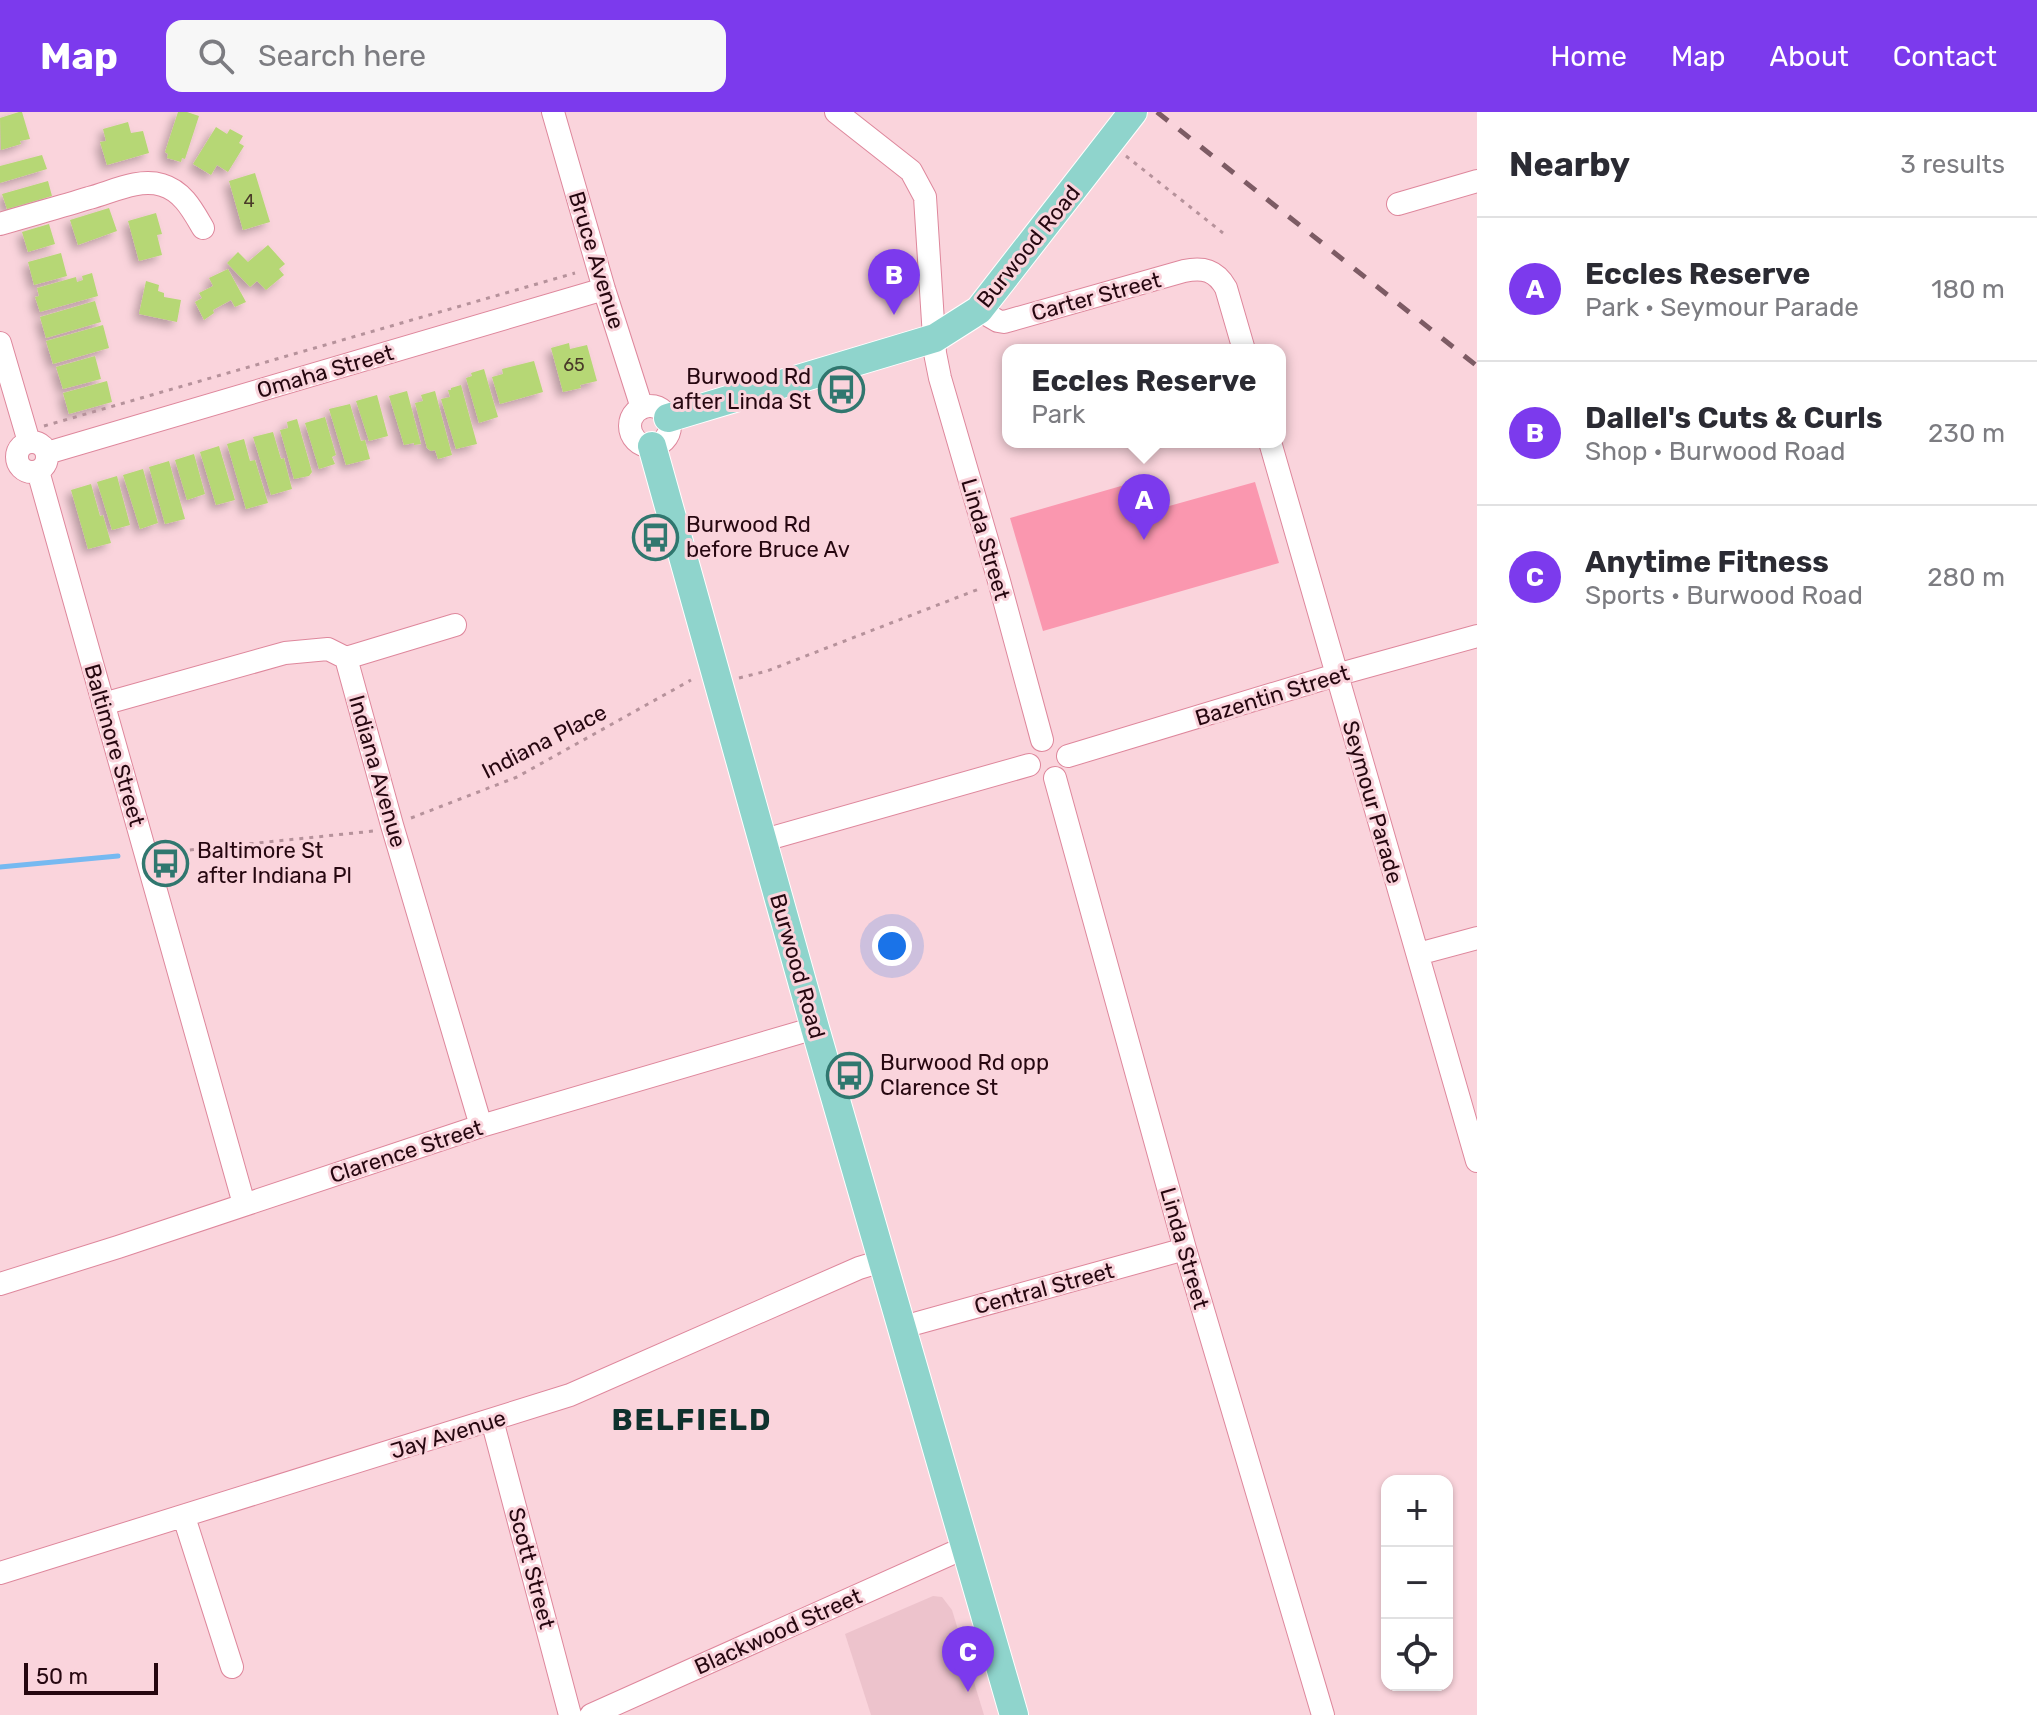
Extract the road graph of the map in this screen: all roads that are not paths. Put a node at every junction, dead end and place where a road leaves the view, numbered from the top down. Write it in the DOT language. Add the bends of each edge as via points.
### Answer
graph roads {
  1 [pos="553,112"];
  2 [pos="836,112"];
  3 [pos="1125,130"];
  4 [pos="1477,181"];
  5 [pos="1398,204"];
  6 [pos="0,224"];
  7 [pos="203,228"];
  8 [pos="604,289"];
  9 [pos="979,310"];
  10 [pos="935,338"];
  11 [pos="0,343"];
  12 [pos="1242,344"];
  13 [pos="642,408"];
  14 [pos="668,418"];
  15 [pos="652,446"];
  16 [pos="1272,448"];
  17 [pos="29,454"];
  18 [pos="455,625"];
  19 [pos="1477,636"];
  20 [pos="346,658"];
  21 [pos="1336,675"];
  22 [pos="103,704"];
  23 [pos="1042,740"];
  24 [pos="1068,756"];
  25 [pos="1029,765"];
  26 [pos="1055,778"];
  27 [pos="761,841"];
  28 [pos="1477,938"];
  29 [pos="1418,954"];
  30 [pos="815,1028"];
  31 [pos="481,1126"];
  32 [pos="1477,1161"];
  33 [pos="244,1204"];
  34 [pos="1185,1249"];
  35 [pos="882,1261"];
  36 [pos="0,1284"];
  37 [pos="903,1327"];
  38 [pos="492,1420"];
  39 [pos="184,1517"];
  40 [pos="966,1547"];
  41 [pos="0,1573"];
  42 [pos="232,1667"];
  43 [pos="570,1715"];
  44 [pos="591,1715"];
  45 [pos="1014,1715"];
  46 [pos="1323,1715"];
  1 -- 8 [label="street, Bruce Avenue"];
  2 -- 10 [label="street, Linda Street" via="911,171 925,197"];
  3 -- 9 [label="main road, Burwood Road"];
  4 -- 5 [label="street"];
  6 -- 7 [label="street" via="150,183 182,197"];
  8 -- 13 [label="street, Bruce Avenue"];
  8 -- 17 [label="street, Omaha Street"];
  9 -- 10 [label="main road, Burwood Road"];
  9 -- 12 [label="street, Carter Street" via="1004,322 1206,269 1226,288"];
  10 -- 14 [label="main road, Burwood Road"];
  10 -- 23 [label="street, Linda Street" via="940,378"];
  11 -- 17 [label="street, Baltimore Street"];
  13 -- 14 [label="street" via="658,407"];
  13 -- 15 [label="street" via="631,420 631,432 639,443"];
  14 -- 15 [label="street" via="668,435"];
  15 -- 27 [label="main road, Burwood Road"];
  16 -- 21 [label="street, Seymour Parade"];
  17 -- 22 [label="street, Baltimore Street"];
  18 -- 20 [label="street"];
  19 -- 21 [label="street, Bazentin Street"];
  20 -- 22 [label="street" via="328,649 285,653"];
  20 -- 31 [label="street, Indiana Avenue"];
  21 -- 24 [label="street, Bazentin Street"];
  21 -- 29 [label="street, Seymour Parade"];
  22 -- 33 [label="street, Baltimore Street"];
  23 -- 24 [label="street" via="1059,743"];
  23 -- 25 [label="street" via="1032,747"];
  24 -- 26 [label="street" via="1066,769"];
  25 -- 26 [label="street" via="1042,779"];
  25 -- 27 [label="street"];
  26 -- 34 [label="street, Linda Street"];
  27 -- 30 [label="main road, Burwood Road"];
  28 -- 29 [label="street"];
  29 -- 32 [label="street, Seymour Parade"];
  30 -- 31 [label="street, Clarence Street"];
  30 -- 35 [label="main road, Burwood Road"];
  31 -- 33 [label="street, Clarence Street"];
  33 -- 36 [label="street, Clarence Street"];
  34 -- 37 [label="street, Central Street"];
  34 -- 46 [label="street, Linda Street"];
  35 -- 37 [label="main road, Burwood Road"];
  35 -- 38 [label="street, Jay Avenue" via="570,1395"];
  37 -- 40 [label="main road, Burwood Road"];
  38 -- 39 [label="street, Jay Avenue"];
  38 -- 43 [label="street, Scott Street"];
  39 -- 41 [label="street, Jay Avenue"];
  39 -- 42 [label="street"];
  40 -- 44 [label="street, Blackwood Street"];
  40 -- 45 [label="main road, Burwood Road"];
}
